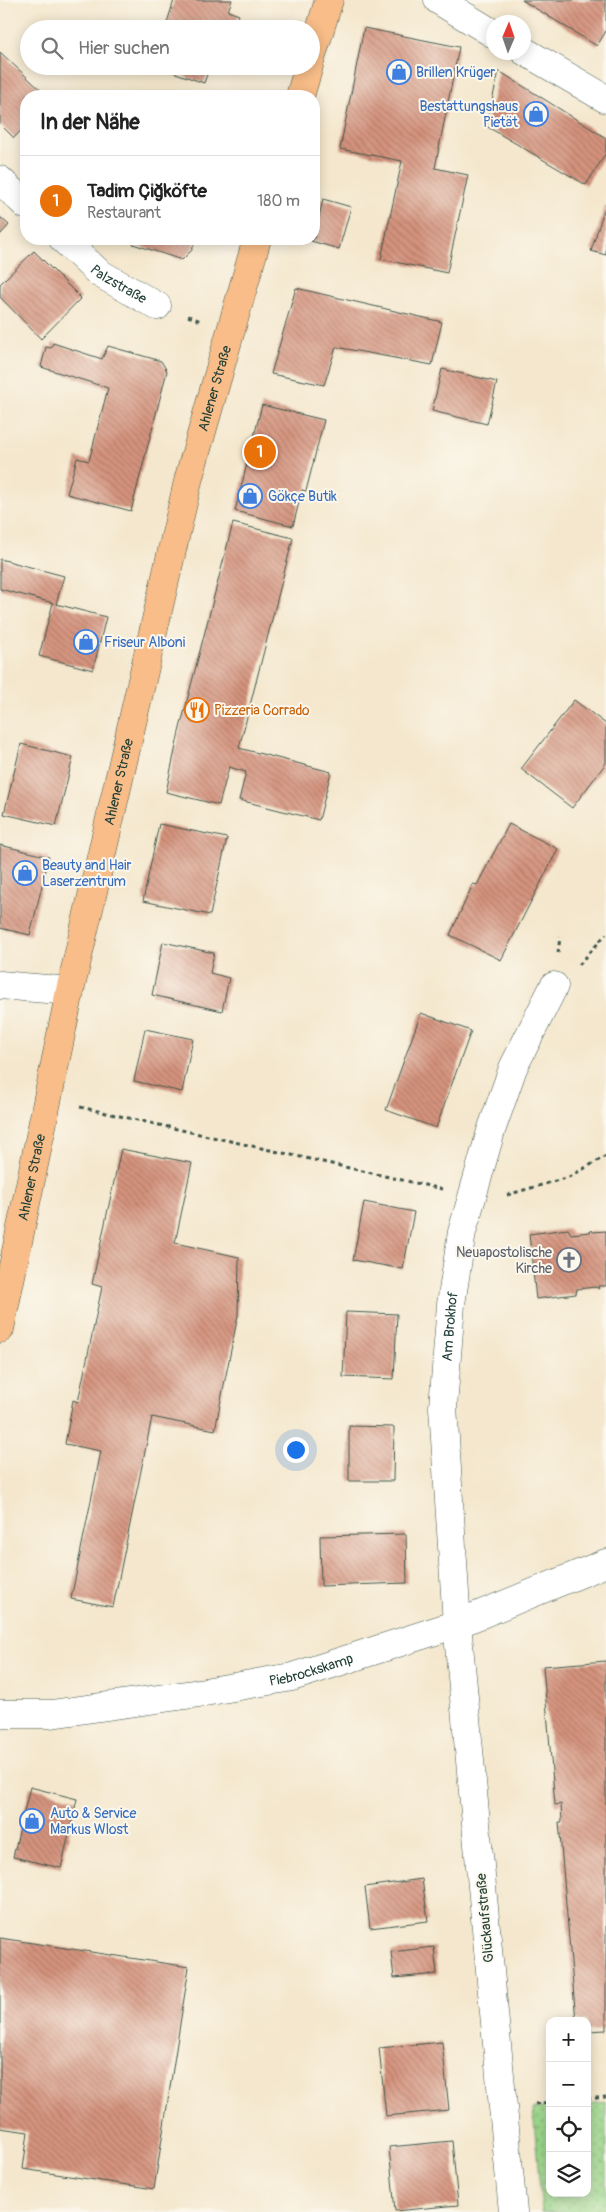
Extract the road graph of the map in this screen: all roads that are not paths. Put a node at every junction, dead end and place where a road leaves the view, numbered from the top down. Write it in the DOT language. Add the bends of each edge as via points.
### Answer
graph roads {
  1 [pos="329,0"];
  2 [pos="438,0"];
  3 [pos="486,29"];
  4 [pos="320,30"];
  5 [pos="531,55"];
  6 [pos="306,75"];
  7 [pos="302,90"];
  8 [pos="606,99"];
  9 [pos="0,180"];
  10 [pos="20,199"];
  11 [pos="69,245"];
  12 [pos="255,245"];
  13 [pos="157,306"];
  14 [pos="0,985"];
  15 [pos="554,986"];
  16 [pos="70,991"];
  17 [pos="0,1329"];
  18 [pos="606,1563"];
  19 [pos="457,1624"];
  20 [pos="0,1714"];
  21 [pos="513,2212"];
  1 -- 4 [label="main road"];
  2 -- 3 [label="street"];
  5 -- 8 [label="street"];
  6 -- 7 [label="main road"];
  9 -- 10 [label="street"];
  11 -- 13 [label="street, Palzstraße" via="99,273"];
  12 -- 16 [label="main road, Ahlener Straße" via="189,477"];
  14 -- 16 [label="street"];
  15 -- 19 [label="street, Am Brokhof" via="513,1068 491,1131 462,1232 451,1304 442,1407"];
  16 -- 17 [label="main road, Ahlener Straße"];
  18 -- 19 [label="street, Piebrockskamp"];
  19 -- 20 [label="street, Piebrockskamp" via="292,1677 51,1714"];
  19 -- 21 [label="street, Glückaufstraße"];
}
